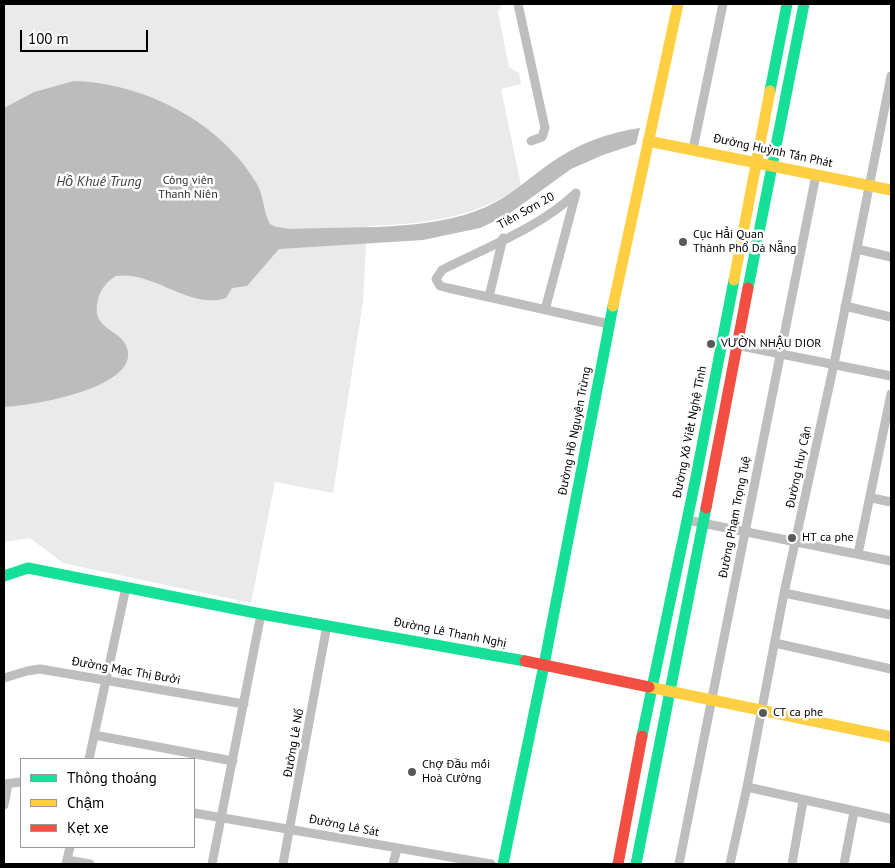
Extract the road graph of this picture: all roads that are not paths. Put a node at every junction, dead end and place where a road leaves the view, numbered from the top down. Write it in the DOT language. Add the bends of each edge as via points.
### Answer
graph roads {
  1 [pos="518,4"];
  2 [pos="678,4"];
  3 [pos="723,4"];
  4 [pos="787,4"];
  5 [pos="804,4"];
  6 [pos="891,76"];
  7 [pos="887,115"];
  8 [pos="531,141"];
  9 [pos="648,141"];
  10 [pos="693,149"];
  11 [pos="756,162"];
  12 [pos="773,167"];
  13 [pos="816,175"];
  14 [pos="868,185"];
  15 [pos="891,190"];
  16 [pos="503,238"];
  17 [pos="856,249"];
  18 [pos="891,257"];
  19 [pos="490,297"];
  20 [pos="845,306"];
  21 [pos="546,310"];
  22 [pos="891,317"];
  23 [pos="610,324"];
  24 [pos="721,342"];
  25 [pos="739,346"];
  26 [pos="781,353"];
  27 [pos="834,364"];
  28 [pos="891,376"];
  29 [pos="891,394"];
  30 [pos="882,444"];
  31 [pos="891,446"];
  32 [pos="872,498"];
  33 [pos="891,502"];
  34 [pos="687,520"];
  35 [pos="703,523"];
  36 [pos="745,531"];
  37 [pos="796,542"];
  38 [pos="858,554"];
  39 [pos="891,562"];
  40 [pos="4,576"];
  41 [pos="126,587"];
  42 [pos="784,593"];
  43 [pos="261,614"];
  44 [pos="891,615"];
  45 [pos="327,625"];
  46 [pos="775,642"];
  47 [pos="544,665"];
  48 [pos="891,668"];
  49 [pos="4,678"];
  50 [pos="106,680"];
  51 [pos="651,688"];
  52 [pos="668,692"];
  53 [pos="711,700"];
  54 [pos="244,704"];
  55 [pos="762,711"];
  56 [pos="94,735"];
  57 [pos="891,737"];
  58 [pos="89,758"];
  59 [pos="233,761"];
  60 [pos="20,782"];
  61 [pos="5,784"];
  62 [pos="748,787"];
  63 [pos="803,801"];
  64 [pos="4,805"];
  65 [pos="854,812"];
  66 [pos="195,813"];
  67 [pos="222,817"];
  68 [pos="891,819"];
  69 [pos="291,829"];
  70 [pos="70,848"];
  71 [pos="398,849"];
  72 [pos="67,862"];
  73 [pos="90,864"];
  74 [pos="212,864"];
  75 [pos="283,864"];
  76 [pos="393,864"];
  77 [pos="491,864"];
  78 [pos="503,864"];
  79 [pos="618,864"];
  80 [pos="636,864"];
  81 [pos="679,864"];
  82 [pos="730,864"];
  83 [pos="792,864"];
  84 [pos="844,864"];
  1 -- 8 [label="street" via="545,130 542,137"];
  2 -- 9 [label="main road, Đường Hồ Nguyên Trừng"];
  3 -- 10 [label="street"];
  4 -- 11 [label="main road, Đường Xô Viết Nghệ Tĩnh"];
  5 -- 12 [label="main road"];
  6 -- 7 [label="street, Đường Huy Cận"];
  7 -- 14 [label="street, Đường Huy Cận"];
  9 -- 10 [label="main road, Đường Huỳnh Tấn Phát"];
  9 -- 23 [label="main road, Đường Hồ Nguyên Trừng"];
  10 -- 11 [label="main road, Đường Huỳnh Tấn Phát"];
  11 -- 12 [label="main road, Đường Huỳnh Tấn Phát"];
  11 -- 24 [label="main road, Đường Xô Viết Nghệ Tĩnh"];
  12 -- 13 [label="main road, Đường Huỳnh Tấn Phát"];
  12 -- 25 [label="main road"];
  13 -- 14 [label="main road, Đường Huỳnh Tấn Phát"];
  13 -- 26 [label="street, Đường Phạm Trọng Tuệ"];
  14 -- 15 [label="main road, Đường Huỳnh Tấn Phát"];
  14 -- 17 [label="street, Đường Huy Cận"];
  16 -- 19 [label="street"];
  16 -- 19 [label="street, Tiên Sơn 20" via="442,270 436,279 440,286"];
  16 -- 21 [label="street, Tiên Sơn 20" via="563,205 576,193"];
  17 -- 18 [label="street"];
  17 -- 20 [label="street, Đường Huy Cận"];
  19 -- 21 [label="street"];
  20 -- 22 [label="street"];
  20 -- 27 [label="street, Đường Huy Cận"];
  21 -- 23 [label="street"];
  23 -- 47 [label="main road, Đường Hồ Nguyên Trừng"];
  24 -- 25 [label="street"];
  24 -- 34 [label="main road, Đường Xô Viết Nghệ Tĩnh"];
  25 -- 26 [label="street"];
  25 -- 35 [label="main road"];
  26 -- 27 [label="street"];
  26 -- 36 [label="street, Đường Phạm Trọng Tuệ"];
  27 -- 28 [label="street"];
  27 -- 37 [label="street, Đường Huy Cận"];
  29 -- 30 [label="street"];
  30 -- 31 [label="street"];
  30 -- 32 [label="street"];
  32 -- 33 [label="street"];
  32 -- 38 [label="street"];
  34 -- 35 [label="street"];
  34 -- 51 [label="main road, Đường Xô Viết Nghệ Tĩnh"];
  35 -- 36 [label="street"];
  35 -- 52 [label="main road"];
  36 -- 37 [label="street"];
  36 -- 53 [label="street, Đường Phạm Trọng Tuệ"];
  37 -- 38 [label="street"];
  37 -- 42 [label="street, Đường Huy Cận"];
  38 -- 39 [label="street"];
  40 -- 41 [label="main road, Đường Lê Thanh Nghị" via="28,568"];
  41 -- 43 [label="main road, Đường Lê Thanh Nghị"];
  41 -- 50 [label="street"];
  42 -- 44 [label="street"];
  42 -- 46 [label="street, Đường Huy Cận"];
  43 -- 45 [label="main road, Đường Lê Thanh Nghị"];
  43 -- 54 [label="street"];
  45 -- 47 [label="main road, Đường Lê Thanh Nghị"];
  45 -- 69 [label="street, Đường Lê Nổ"];
  46 -- 48 [label="street"];
  46 -- 55 [label="street, Đường Huy Cận"];
  47 -- 51 [label="main road, Đường Lê Thanh Nghị"];
  47 -- 78 [label="main road, Đường Hồ Nguyên Trừng"];
  49 -- 50 [label="street, Đường Mạc Thị Bưởi" via="40,669"];
  50 -- 54 [label="street, Đường Mạc Thị Bưởi"];
  50 -- 56 [label="street"];
  51 -- 52 [label="main road, Đường Lê Thanh Nghị"];
  51 -- 79 [label="main road, Đường Xô Viết Nghệ Tĩnh"];
  52 -- 53 [label="main road, Đường Lê Thanh Nghị"];
  52 -- 80 [label="main road"];
  53 -- 55 [label="main road, Đường Lê Thanh Nghị"];
  53 -- 81 [label="street, Đường Phạm Trọng Tuệ"];
  54 -- 59 [label="street"];
  55 -- 57 [label="main road, Đường Lê Thanh Nghị"];
  55 -- 62 [label="street, Đường Huy Cận"];
  56 -- 58 [label="street"];
  56 -- 59 [label="street"];
  59 -- 67 [label="street"];
  60 -- 61 [label="street"];
  61 -- 64 [label="street"];
  62 -- 63 [label="street"];
  62 -- 82 [label="street, Đường Huy Cận"];
  63 -- 65 [label="street"];
  63 -- 83 [label="street"];
  65 -- 68 [label="street"];
  65 -- 84 [label="street"];
  66 -- 67 [label="street, Đường Lê Sát"];
  67 -- 69 [label="street, Đường Lê Sát"];
  67 -- 74 [label="street"];
  69 -- 71 [label="street, Đường Lê Sát"];
  69 -- 75 [label="street, Đường Lê Nổ"];
  70 -- 72 [label="street"];
  71 -- 76 [label="street"];
  71 -- 77 [label="street, Đường Lê Sát"];
  72 -- 73 [label="street"];
}
